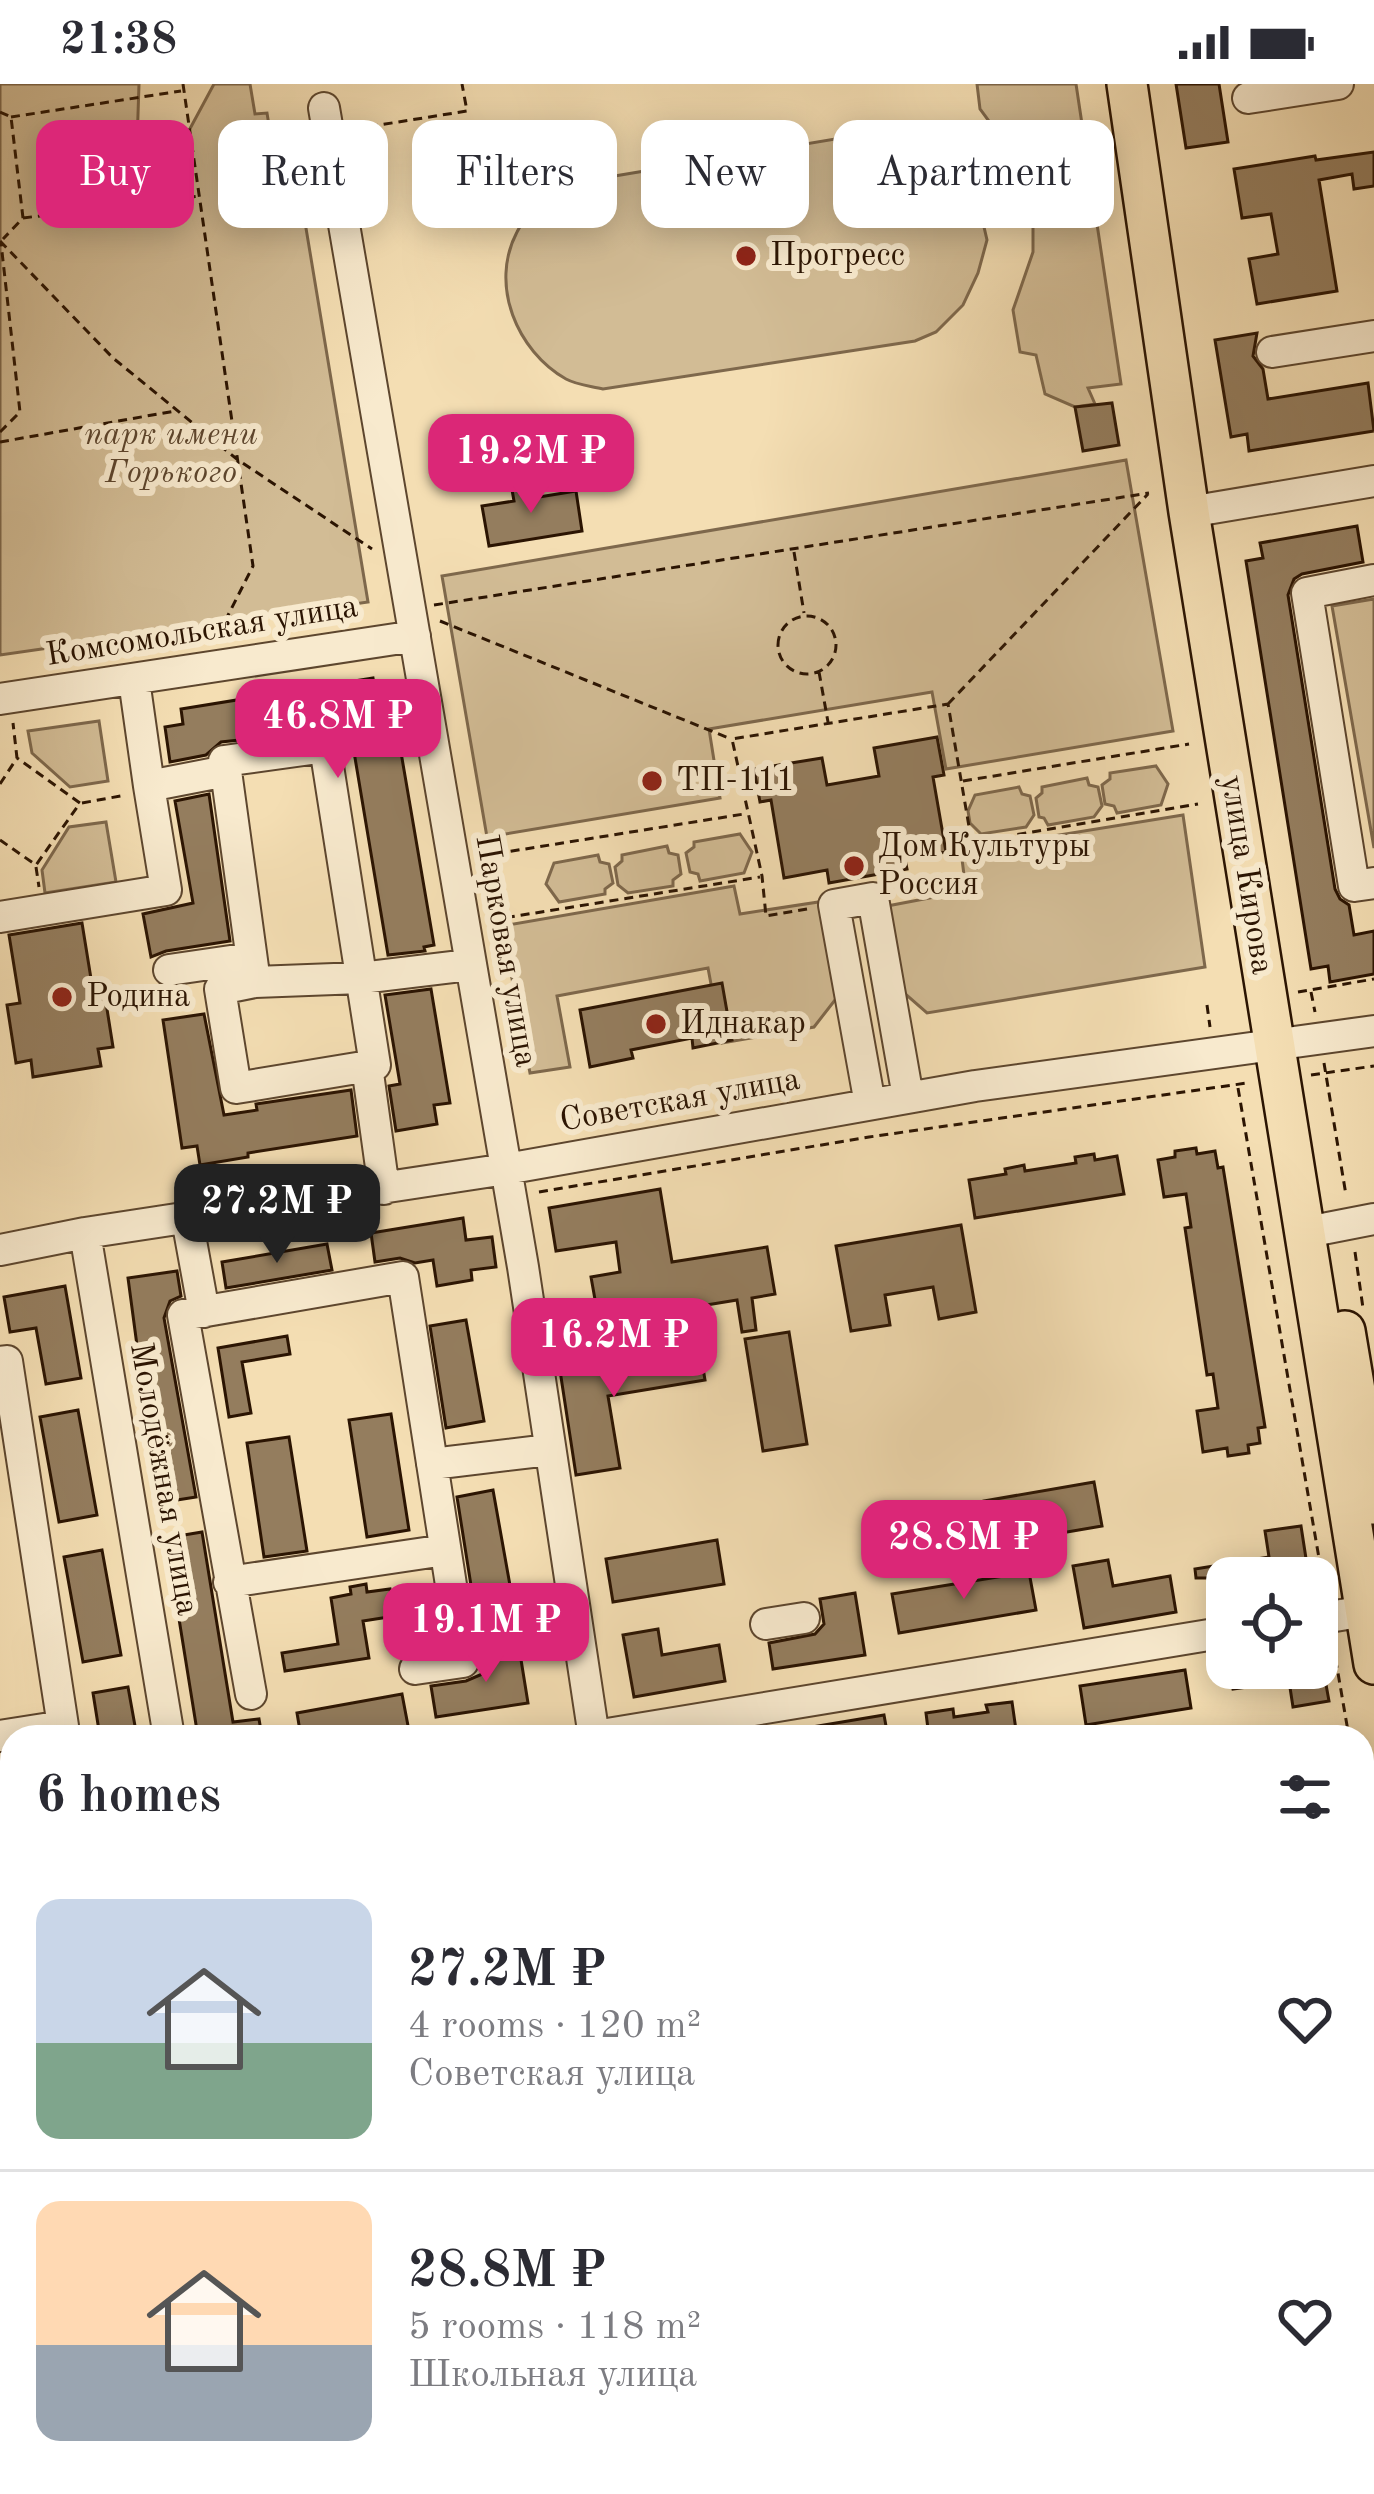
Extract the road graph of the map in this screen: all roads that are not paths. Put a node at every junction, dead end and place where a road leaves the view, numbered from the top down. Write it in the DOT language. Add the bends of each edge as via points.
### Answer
graph roads {
  1 [pos="1127,84"];
  2 [pos="1143,84"];
  3 [pos="1336,84"];
  4 [pos="1248,98"];
  5 [pos="324,108"];
  6 [pos="1374,336"];
  7 [pos="1272,352"];
  8 [pos="1374,481"];
  9 [pos="1199,510"];
  10 [pos="1374,580"];
  11 [pos="413,622"];
  12 [pos="134,680"];
  13 [pos="5,698"];
  14 [pos="226,771"];
  15 [pos="150,788"];
  16 [pos="1374,883"];
  17 [pos="0,917"];
  18 [pos="469,965"];
  19 [pos="169,970"];
  20 [pos="253,970"];
  21 [pos="361,978"];
  22 [pos="1374,1031"];
  23 [pos="1288,1061"];
  24 [pos="367,1066"];
  25 [pos="908,1097"];
  26 [pos="870,1104"];
  27 [pos="509,1183"];
  28 [pos="385,1189"];
  29 [pos="187,1219"];
  30 [pos="1374,1219"];
  31 [pos="1315,1230"];
  32 [pos="85,1233"];
  33 [pos="0,1250"];
  34 [pos="204,1312"];
  35 [pos="0,1362"];
  36 [pos="549,1450"];
  37 [pos="432,1464"];
  38 [pos="1365,1488"];
  39 [pos="445,1550"];
  40 [pos="230,1582"];
  41 [pos="1338,1611"];
  42 [pos="1338,1617"];
  43 [pos="804,1618"];
  44 [pos="766,1624"];
  45 [pos="1206,1635"];
  46 [pos="1374,1664"];
  47 [pos="415,1670"];
  48 [pos="250,1694"];
  49 [pos="63,1725"];
  50 [pos="168,1725"];
  51 [pos="590,1725"];
  52 [pos="665,1725"];
  1 -- 9 [label="main road, улица Кирова"];
  2 -- 9 [label="main road, улица Кирова"];
  3 -- 4 [label="street"];
  5 -- 11 [label="street, Парковая улица"];
  6 -- 7 [label="street"];
  8 -- 9 [label="street"];
  9 -- 23 [label="main road, улица Кирова"];
  10 -- 16 [label="street" via="1306,592 1354,886"];
  11 -- 12 [label="street, Комсомольская улица"];
  11 -- 18 [label="street, Парковая улица"];
  12 -- 13 [label="street, Комсомольская улица"];
  12 -- 15 [label="street"];
  14 -- 15 [label="street"];
  14 -- 20 [label="street"];
  14 -- 21 [label="street" via="224,760 325,747"];
  15 -- 17 [label="street" via="166,890"];
  18 -- 21 [label="street"];
  18 -- 27 [label="street, Парковая улица"];
  19 -- 20 [label="street"];
  20 -- 21 [label="street"];
  20 -- 24 [label="street" via="220,988 236,1088"];
  21 -- 24 [label="street" via="375,1065"];
  22 -- 23 [label="street, Советская улица"];
  23 -- 25 [label="street, Советская улица"];
  23 -- 31 [label="main road, улица Кирова"];
  24 -- 28 [label="street"];
  25 -- 26 [label="street, Советская улица"];
  25 -- 26 [label="street" via="873,898 834,905"];
  26 -- 27 [label="street, Советская улица"];
  27 -- 28 [label="street, Советская улица"];
  27 -- 36 [label="street, Парковая улица"];
  28 -- 29 [label="street, Советская улица"];
  29 -- 32 [label="street, Советская улица"];
  29 -- 34 [label="street"];
  30 -- 31 [label="street"];
  31 -- 38 [label="main road, улица Кирова"];
  32 -- 33 [label="street, Советская улица"];
  32 -- 50 [label="street, Молодёжная улица"];
  34 -- 37 [label="street" via="403,1276"];
  34 -- 40 [label="street" via="183,1315"];
  35 -- 49 [label="street" via="7,1360"];
  36 -- 37 [label="street"];
  36 -- 51 [label="street, Парковая улица"];
  37 -- 39 [label="street"];
  38 -- 41 [label="main road, улица Кирова"];
  39 -- 40 [label="street"];
  39 -- 47 [label="street" via="463,1662"];
  40 -- 48 [label="street"];
  42 -- 46 [label="main road, улица Кирова"];
  43 -- 44 [label="street"];
  45 -- 52 [label="street"];
}
